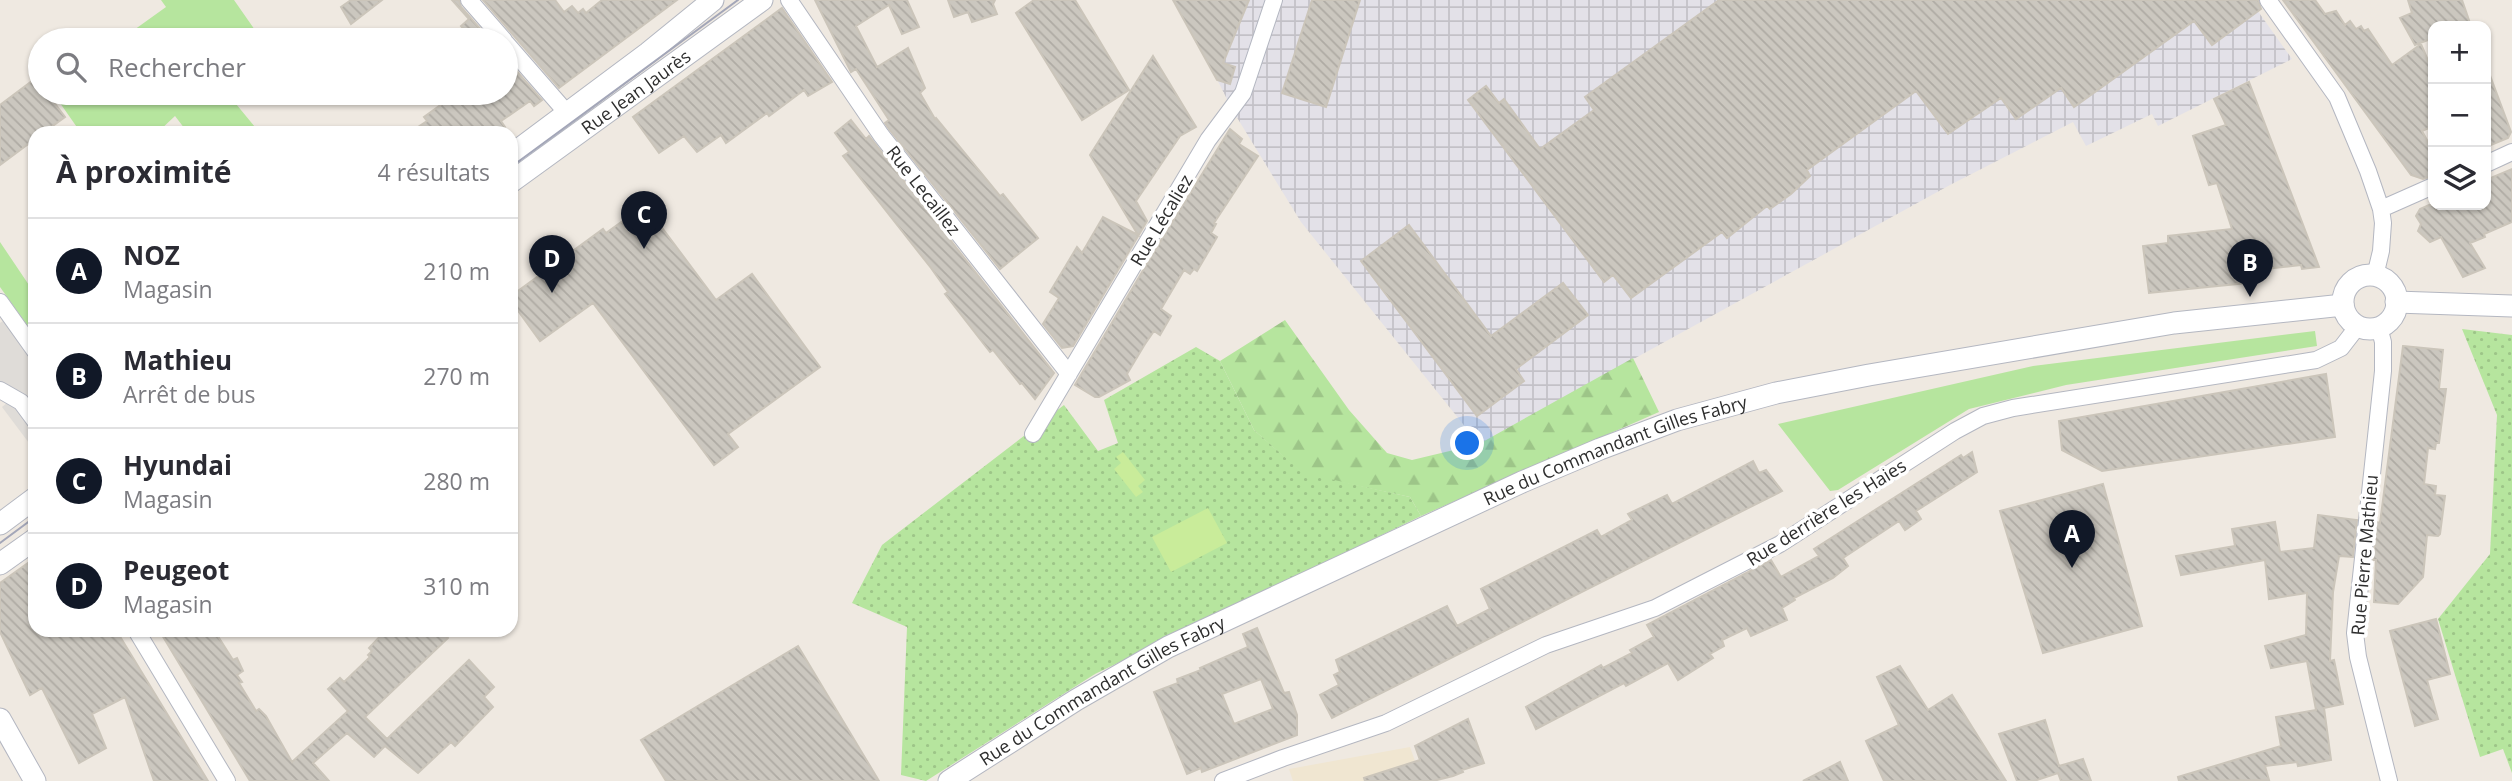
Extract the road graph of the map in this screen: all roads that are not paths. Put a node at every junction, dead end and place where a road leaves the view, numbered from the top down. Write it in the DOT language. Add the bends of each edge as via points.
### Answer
graph roads {
  1 [pos="469,0"];
  2 [pos="713,0"];
  3 [pos="762,0"];
  4 [pos="789,0"];
  5 [pos="1274,0"];
  6 [pos="2267,0"];
  7 [pos="733,22"];
  8 [pos="494,28"];
  9 [pos="518,56"];
  10 [pos="567,113"];
  11 [pos="518,150"];
  12 [pos="2512,152"];
  13 [pos="2491,162"];
  14 [pos="518,177"];
  15 [pos="2428,188"];
  16 [pos="2381,209"];
  17 [pos="2375,276"];
  18 [pos="0,302"];
  19 [pos="2396,302"];
  20 [pos="2343,305"];
  21 [pos="2512,306"];
  22 [pos="2368,326"];
  23 [pos="28,341"];
  24 [pos="1069,374"];
  25 [pos="0,390"];
  26 [pos="28,412"];
  27 [pos="1033,434"];
  28 [pos="28,503"];
  29 [pos="0,524"];
  30 [pos="28,544"];
  31 [pos="0,564"];
  32 [pos="140,637"];
  33 [pos="0,719"];
  34 [pos="35,781"];
  35 [pos="227,781"];
  36 [pos="949,781"];
  37 [pos="1223,781"];
  38 [pos="2389,781"];
  1 -- 8 [label="street"];
  2 -- 7 [label="street"];
  2 -- 10 [label="street, Rue Jean Jaurès"];
  3 -- 7 [label="street, Rue Jean Jaurès"];
  4 -- 24 [label="street, Rue Lecaillez" via="881,135"];
  5 -- 24 [label="street, Rue Lécaliez" via="1243,93 1208,140"];
  6 -- 16 [label="street" via="2337,96"];
  7 -- 14 [label="street, Rue Jean Jaurès"];
  9 -- 10 [label="street"];
  10 -- 11 [label="street, Rue Jean Jaurès"];
  12 -- 13 [label="street"];
  15 -- 16 [label="street"];
  16 -- 17 [label="street" via="2383,239"];
  17 -- 19 [label="street" via="2390,285"];
  17 -- 20 [label="street" via="2352,282"];
  18 -- 23 [label="street"];
  19 -- 21 [label="street"];
  19 -- 22 [label="street" via="2392,316"];
  20 -- 22 [label="street" via="2346,315"];
  20 -- 36 [label="street, Rue du Commandant Gilles Fabry" via="2186,321 1868,374 1677,420 1522,482 1168,648"];
  22 -- 37 [label="street, Rue derrière les Haies" via="2341,348 2316,360 1983,416 1780,544 1655,608 1546,645 1386,723"];
  22 -- 38 [label="street, Rue Pierre Mathieu" via="2383,342 2383,371 2355,633"];
  24 -- 27 [label="street, Rue Lécaliez"];
  25 -- 26 [label="street"];
  28 -- 29 [label="street"];
  30 -- 31 [label="street"];
  32 -- 35 [label="street"];
  33 -- 34 [label="street"];
}
